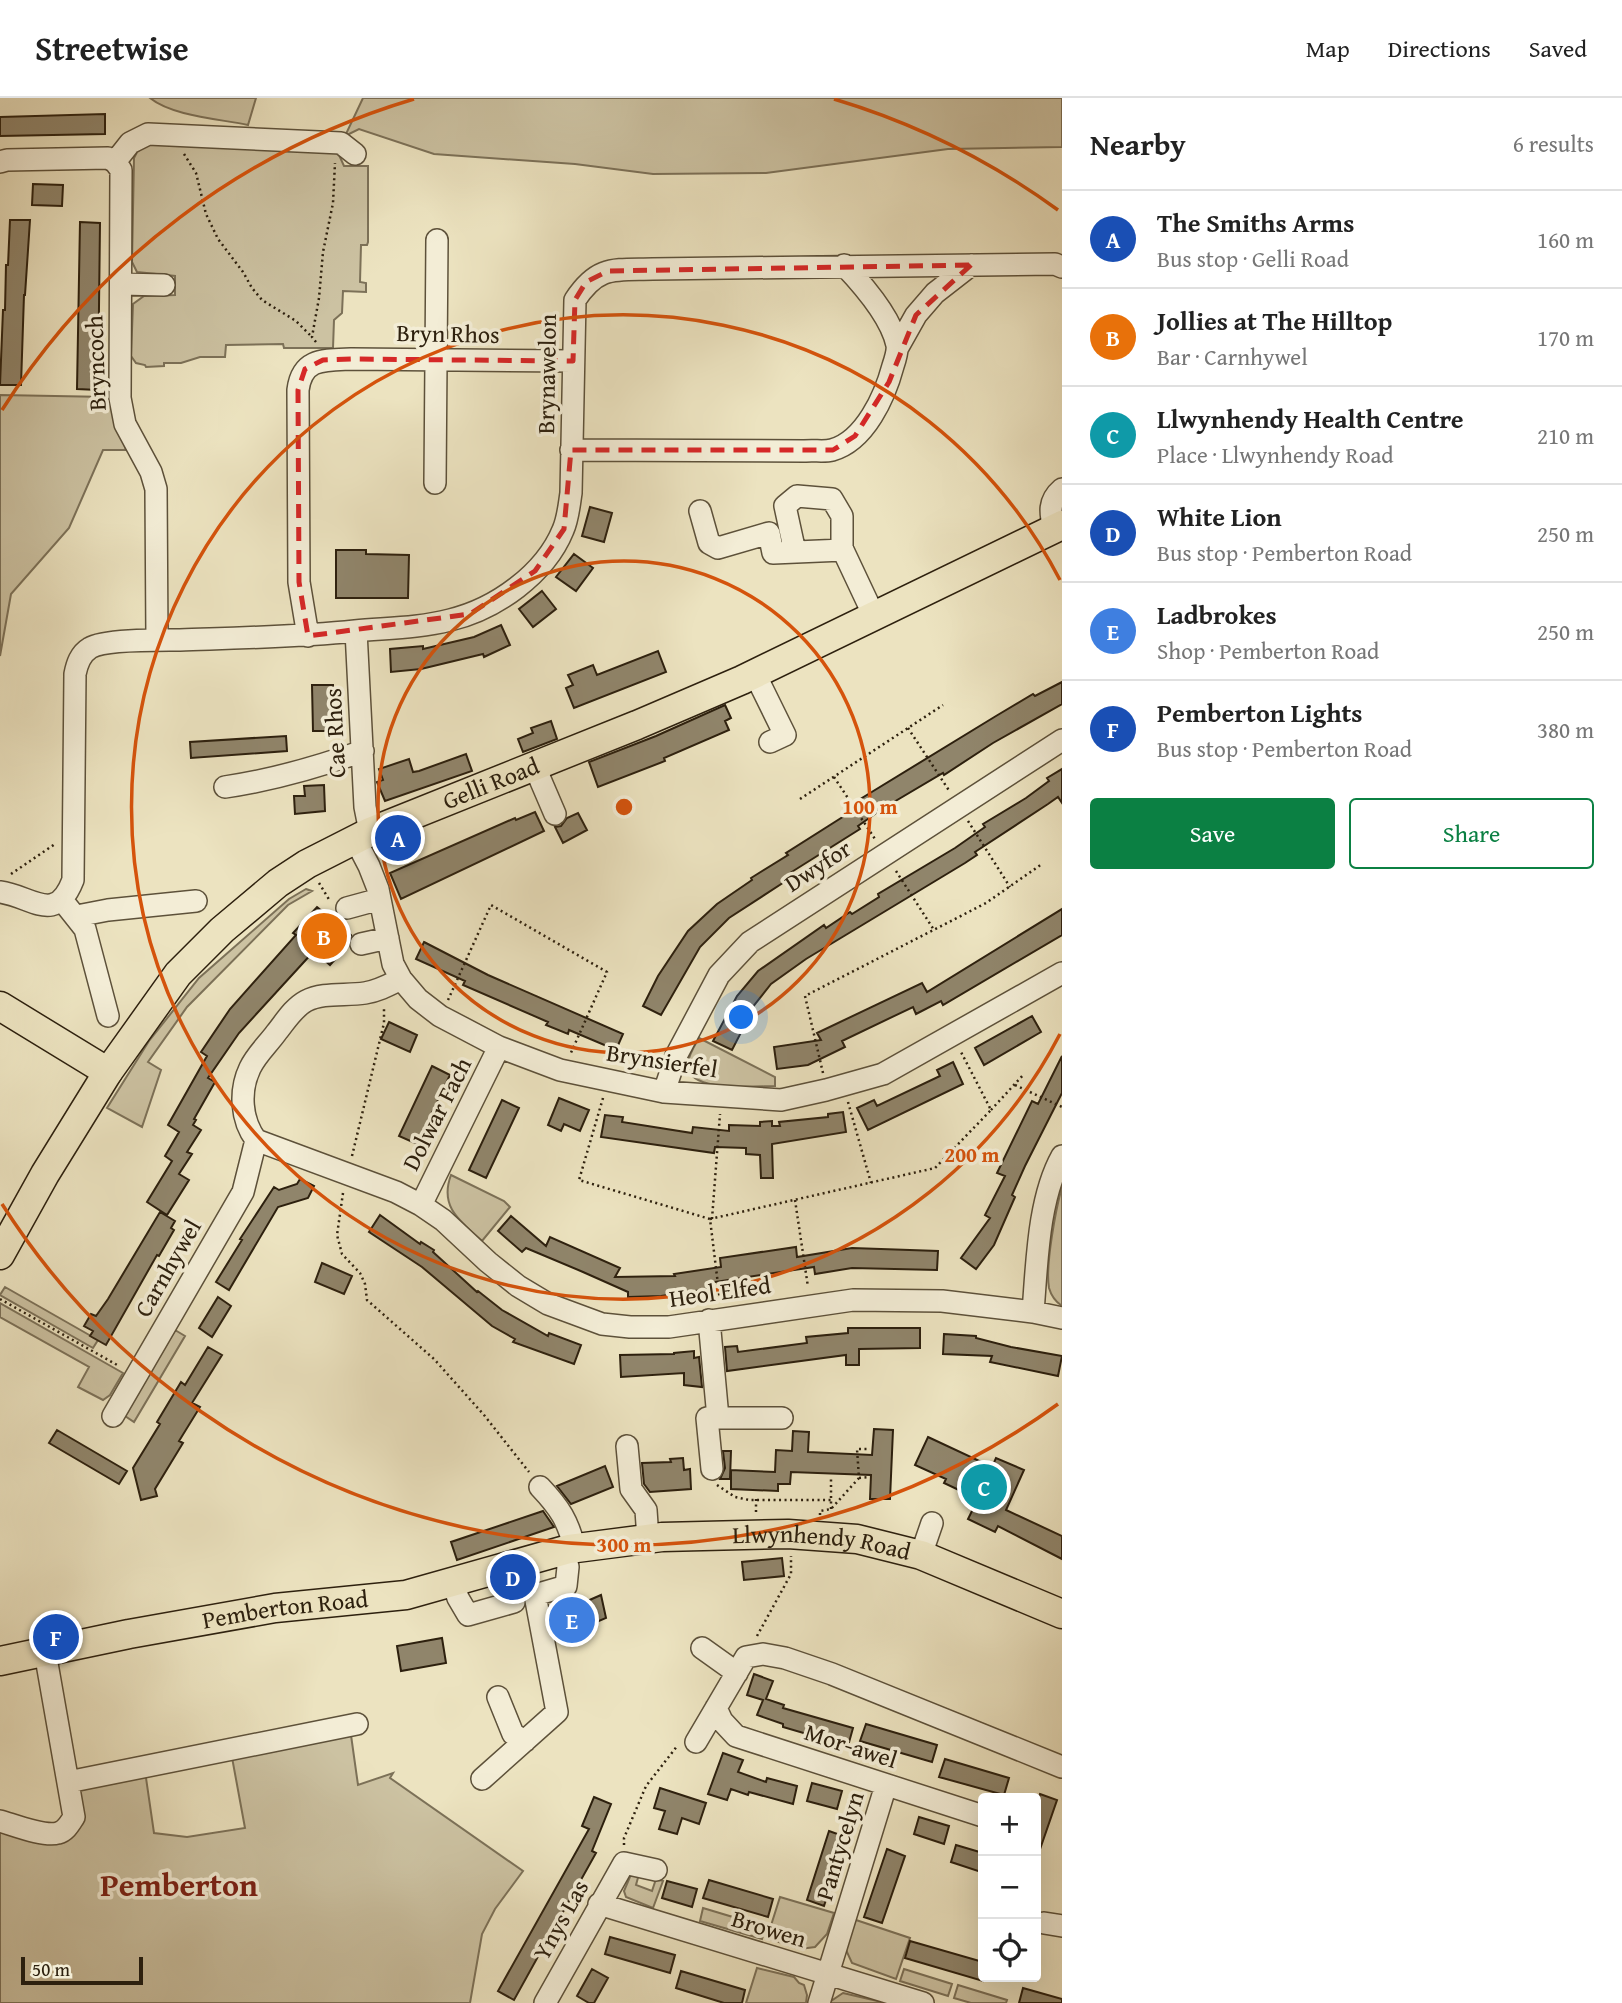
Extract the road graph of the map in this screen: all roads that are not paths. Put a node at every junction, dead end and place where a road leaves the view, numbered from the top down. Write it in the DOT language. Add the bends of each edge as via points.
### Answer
graph roads {
  1 [pos="348,149"];
  2 [pos="0,162"];
  3 [pos="115,162"];
  4 [pos="437,240"];
  5 [pos="1060,263"];
  6 [pos="844,265"];
  7 [pos="971,265"];
  8 [pos="121,284"];
  9 [pos="164,285"];
  10 [pos="898,347"];
  11 [pos="436,359"];
  12 [pos="573,361"];
  13 [pos="571,450"];
  14 [pos="435,484"];
  15 [pos="1062,489"];
  16 [pos="700,511"];
  17 [pos="1058,527"];
  18 [pos="843,550"];
  19 [pos="795,552"];
  20 [pos="874,616"];
  21 [pos="356,631"];
  22 [pos="308,636"];
  23 [pos="157,640"];
  24 [pos="755,674"];
  25 [pos="1062,740"];
  26 [pos="771,742"];
  27 [pos="363,751"];
  28 [pos="534,765"];
  29 [pos="225,787"];
  30 [pos="555,814"];
  31 [pos="363,836"];
  32 [pos="0,892"];
  33 [pos="380,899"];
  34 [pos="62,900"];
  35 [pos="196,901"];
  36 [pos="347,908"];
  37 [pos="76,916"];
  38 [pos="388,938"];
  39 [pos="361,944"];
  40 [pos="1062,973"];
  41 [pos="392,984"];
  42 [pos="0,1006"];
  43 [pos="108,1016"];
  44 [pos="499,1047"];
  45 [pos="108,1072"];
  46 [pos="664,1092"];
  47 [pos="256,1140"];
  48 [pos="1062,1156"];
  49 [pos="421,1205"];
  50 [pos="0,1255"];
  51 [pos="1032,1312"];
  52 [pos="1062,1318"];
  53 [pos="716,1319"];
  54 [pos="113,1416"];
  55 [pos="718,1418"];
  56 [pos="782,1418"];
  57 [pos="627,1446"];
  58 [pos="712,1469"];
  59 [pos="540,1487"];
  60 [pos="932,1523"];
  61 [pos="648,1539"];
  62 [pos="569,1550"];
  63 [pos="920,1555"];
  64 [pos="453,1582"];
  65 [pos="514,1602"];
  66 [pos="1062,1614"];
  67 [pos="702,1648"];
  68 [pos="45,1652"];
  69 [pos="0,1661"];
  70 [pos="741,1665"];
  71 [pos="498,1697"];
  72 [pos="716,1708"];
  73 [pos="357,1724"];
  74 [pos="525,1741"];
  75 [pos="696,1742"];
  76 [pos="1062,1767"];
  77 [pos="482,1779"];
  78 [pos="68,1782"];
  79 [pos="886,1786"];
  80 [pos="978,1814"];
  81 [pos="0,1821"];
  82 [pos="656,1870"];
  83 [pos="599,1904"];
  84 [pos="828,1974"];
  85 [pos="545,2003"];
  86 [pos="818,2003"];
  87 [pos="923,2003"];
  1 -- 3 [label="street" via="148,134 130,143"];
  2 -- 3 [label="street" via="108,158"];
  3 -- 8 [label="street, Bryncoch" via="122,181"];
  4 -- 11 [label="street"];
  5 -- 7 [label="street, Brynawelon"];
  6 -- 7 [label="street, Brynawelon"];
  6 -- 10 [label="street" via="866,288"];
  6 -- 12 [label="street, Brynawelon" via="608,271 586,282 575,300"];
  7 -- 10 [label="street" via="916,315"];
  8 -- 9 [label="street"];
  8 -- 23 [label="street, Bryncoch" via="120,398 125,424 156,489"];
  10 -- 13 [label="street" via="889,382 872,414 855,436 833,450"];
  11 -- 12 [label="street, Bryn Rhos"];
  11 -- 14 [label="street"];
  11 -- 22 [label="street, Bryn Rhos" via="323,360 305,369 299,379 299,582"];
  12 -- 13 [label="street, Brynawelon"];
  13 -- 21 [label="street, Brynawelon" via="571,494 564,529 552,551 514,589 450,620"];
  15 -- 17 [label="street" via="1050,509"];
  16 -- 19 [label="street" via="709,543 718,548 769,533 773,553"];
  17 -- 20 [label="main road, Gelli Road"];
  18 -- 19 [label="street"];
  18 -- 19 [label="street" via="842,516 832,499 797,496 785,506"];
  18 -- 20 [label="street"];
  20 -- 24 [label="main road, Gelli Road"];
  21 -- 22 [label="street, Brynawelon"];
  21 -- 27 [label="street, Cae Rhos"];
  22 -- 23 [label="street"];
  23 -- 34 [label="street" via="99,644 89,648 77,664 73,880"];
  24 -- 26 [label="street" via="785,736"];
  24 -- 28 [label="main road, Gelli Road"];
  25 -- 46 [label="street, Dwyfor" via="750,942 719,975 676,1056"];
  27 -- 29 [label="street" via="321,766"];
  27 -- 31 [label="street, Cae Rhos"];
  28 -- 30 [label="street"];
  28 -- 31 [label="main road, Gelli Road"];
  31 -- 33 [label="street, Brynsierfel"];
  31 -- 45 [label="main road, Gelli Road" via="278,883 222,930 178,974"];
  32 -- 34 [label="street" via="40,906"];
  33 -- 36 [label="street"];
  33 -- 38 [label="street, Brynsierfel"];
  34 -- 37 [label="street"];
  35 -- 37 [label="street"];
  37 -- 43 [label="street" via="85,929"];
  38 -- 39 [label="street"];
  38 -- 41 [label="street, Brynsierfel"];
  40 -- 46 [label="street, Brynsierfel" via="883,1074 781,1100"];
  41 -- 44 [label="street, Brynsierfel"];
  41 -- 47 [label="street" via="367,993 317,997 295,1009 250,1066 243,1102 245,1119"];
  42 -- 45 [label="main road"];
  44 -- 46 [label="street, Brynsierfel" via="563,1071"];
  44 -- 49 [label="street, Dolwar Fach"];
  45 -- 50 [label="main road, Gelli Road"];
  47 -- 49 [label="street"];
  47 -- 54 [label="street, Carnhywel" via="243,1192"];
  48 -- 51 [label="street" via="1045,1209"];
  49 -- 53 [label="street, Heol Elfed" via="518,1286 548,1304 602,1324 630,1327 669,1327"];
  51 -- 52 [label="street, Heol Elfed"];
  51 -- 53 [label="street, Heol Elfed" via="942,1301 853,1300"];
  53 -- 55 [label="street"];
  55 -- 56 [label="street"];
  55 -- 58 [label="street" via="707,1418"];
  57 -- 61 [label="street" via="631,1489 646,1510"];
  59 -- 62 [label="street" via="570,1528"];
  60 -- 63 [label="street"];
  61 -- 62 [label="main road, Llwynhendy Road"];
  61 -- 63 [label="main road, Llwynhendy Road" via="805,1535 858,1539"];
  62 -- 64 [label="main road, Pemberton Road"];
  62 -- 74 [label="street" via="566,1586 535,1595 557,1712"];
  63 -- 66 [label="main road, Llwynhendy Road"];
  64 -- 65 [label="street" via="468,1615"];
  64 -- 68 [label="main road, Pemberton Road" via="406,1595 275,1608"];
  67 -- 70 [label="street"];
  68 -- 69 [label="main road, Pemberton Road"];
  68 -- 78 [label="street"];
  70 -- 72 [label="street"];
  70 -- 76 [label="street" via="763,1654 785,1658"];
  71 -- 74 [label="street" via="513,1734"];
  72 -- 75 [label="street"];
  72 -- 79 [label="street, Mor-awel" via="736,1736"];
  73 -- 78 [label="street"];
  74 -- 77 [label="street"];
  78 -- 81 [label="street" via="74,1817 57,1834"];
  79 -- 80 [label="street, Mor-awel"];
  79 -- 84 [label="street, Pantycelyn"];
  82 -- 83 [label="street, Ynys Las" via="624,1863"];
  83 -- 84 [label="street, Browen"];
  83 -- 85 [label="street, Ynys Las"];
  84 -- 86 [label="street, Pantycelyn"];
  84 -- 87 [label="street, Browen"];
}
